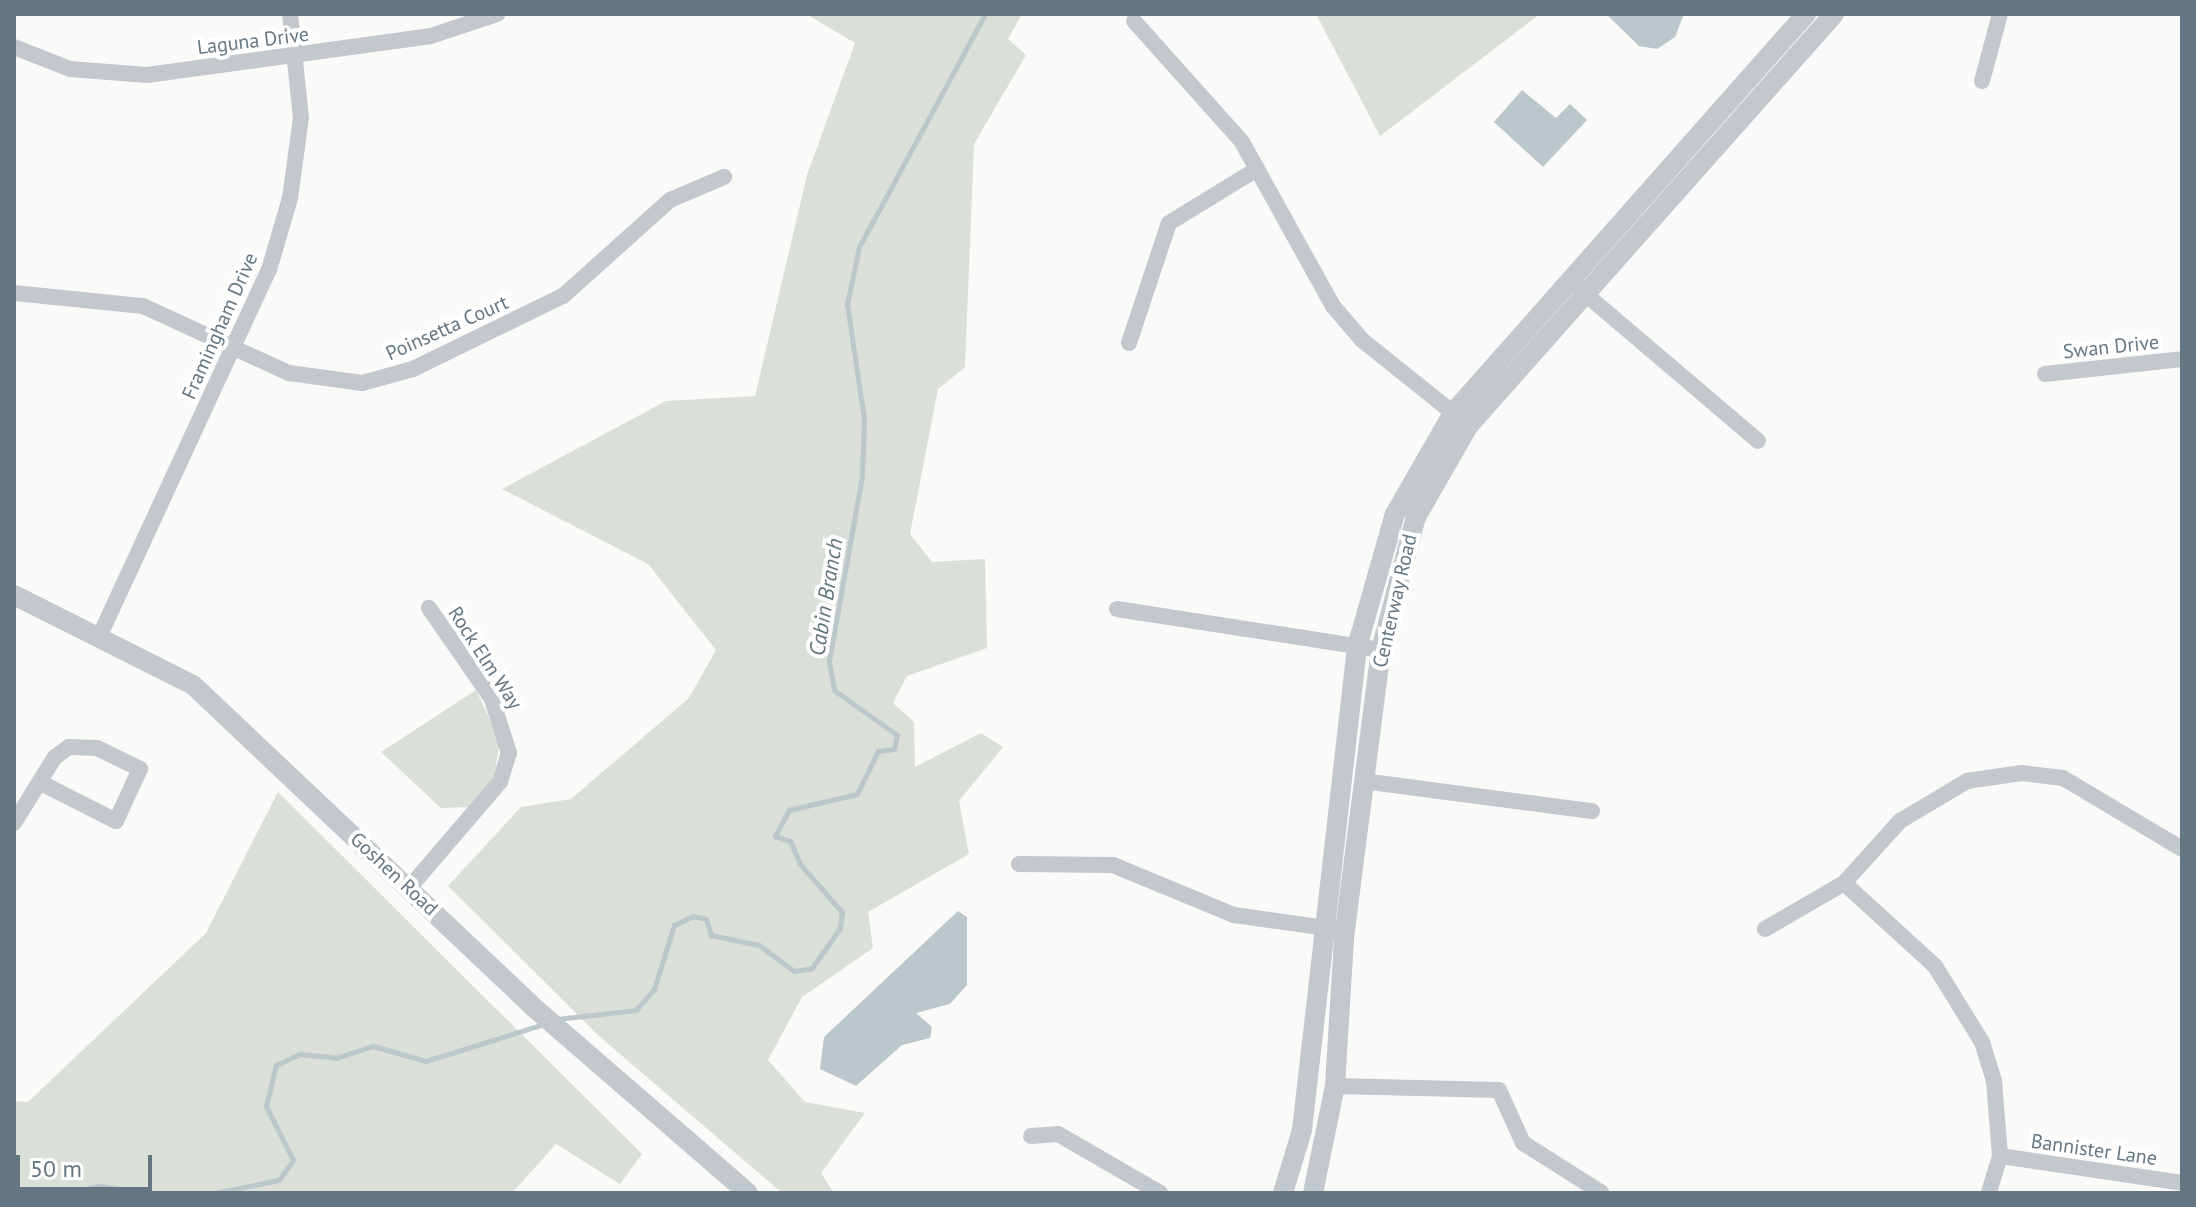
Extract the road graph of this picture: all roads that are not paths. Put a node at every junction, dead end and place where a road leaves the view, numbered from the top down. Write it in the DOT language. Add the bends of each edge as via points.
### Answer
graph roads {
  1 [pos="290,14"];
  2 [pos="497,14"];
  3 [pos="1806,14"];
  4 [pos="1834,14"];
  5 [pos="2000,14"];
  6 [pos="1134,21"];
  7 [pos="14,47"];
  8 [pos="297,56"];
  9 [pos="1982,81"];
  10 [pos="1254,171"];
  11 [pos="724,177"];
  12 [pos="1570,281"];
  13 [pos="14,293"];
  14 [pos="1586,295"];
  15 [pos="1129,343"];
  16 [pos="235,346"];
  17 [pos="2182,359"];
  18 [pos="2045,374"];
  19 [pos="1461,419"];
  20 [pos="1758,441"];
  21 [pos="14,595"];
  22 [pos="429,608"];
  23 [pos="1117,609"];
  24 [pos="100,635"];
  25 [pos="1357,647"];
  26 [pos="1381,650"];
  27 [pos="1363,781"];
  28 [pos="41,783"];
  29 [pos="1592,811"];
  30 [pos="14,823"];
  31 [pos="2182,849"];
  32 [pos="1019,864"];
  33 [pos="1844,883"];
  34 [pos="409,888"];
  35 [pos="1321,926"];
  36 [pos="1765,929"];
  37 [pos="1345,930"];
  38 [pos="1335,1086"];
  39 [pos="1031,1136"];
  40 [pos="2000,1156"];
  41 [pos="2182,1183"];
  42 [pos="748,1193"];
  43 [pos="1160,1193"];
  44 [pos="1283,1193"];
  45 [pos="1313,1193"];
  46 [pos="1602,1193"];
  47 [pos="1989,1193"];
  1 -- 8 [label="street, Framingham Drive"];
  2 -- 8 [label="street, Laguna Drive" via="431,36"];
  3 -- 12 [label="street, Centerway Road"];
  4 -- 14 [label="street, Centerway Road"];
  5 -- 9 [label="street"];
  6 -- 10 [label="street" via="1212,101"];
  7 -- 8 [label="street, Laguna Drive" via="109,75"];
  8 -- 16 [label="street, Framingham Drive" via="301,118 290,198"];
  10 -- 15 [label="street" via="1169,223"];
  10 -- 19 [label="street" via="1333,306 1362,340"];
  11 -- 16 [label="street, Poinsetta Court" via="670,200 563,296 413,369 362,383 320,381"];
  12 -- 14 [label="street"];
  12 -- 19 [label="street, Centerway Road"];
  13 -- 16 [label="street, Poinsetta Court" via="143,306"];
  14 -- 19 [label="street, Centerway Road"];
  14 -- 20 [label="street"];
  16 -- 24 [label="street, Framingham Drive"];
  17 -- 18 [label="street, Swan Drive"];
  19 -- 25 [label="street, Centerway Road" via="1395,514"];
  19 -- 26 [label="street, Centerway Road" via="1416,517"];
  21 -- 24 [label="street, Goshen Road"];
  22 -- 34 [label="street, Rock Elm Way" via="492,699 509,753 500,782"];
  23 -- 25 [label="street"];
  24 -- 34 [label="street, Goshen Road" via="193,685"];
  25 -- 26 [label="street"];
  25 -- 35 [label="street, Centerway Road"];
  26 -- 27 [label="street, Centerway Road"];
  27 -- 29 [label="street"];
  27 -- 37 [label="street, Centerway Road"];
  28 -- 28 [label="street" via="55,757 86,745 140,769 116,821"];
  28 -- 30 [label="street"];
  31 -- 33 [label="street" via="2063,778 2021,773 1940,791 1900,821"];
  32 -- 35 [label="street" via="1113,865 1234,915"];
  33 -- 36 [label="street"];
  33 -- 40 [label="street" via="1935,966 1965,1007 1994,1081"];
  34 -- 42 [label="street, Goshen Road" via="562,1033"];
  35 -- 37 [label="street"];
  35 -- 44 [label="street, Centerway Road" via="1302,1130"];
  37 -- 38 [label="street, Centerway Road"];
  38 -- 45 [label="street, Centerway Road"];
  38 -- 46 [label="street" via="1499,1090 1523,1143"];
  39 -- 43 [label="street" via="1058,1134"];
  40 -- 41 [label="street, Bannister Lane"];
  40 -- 47 [label="street"];
}
